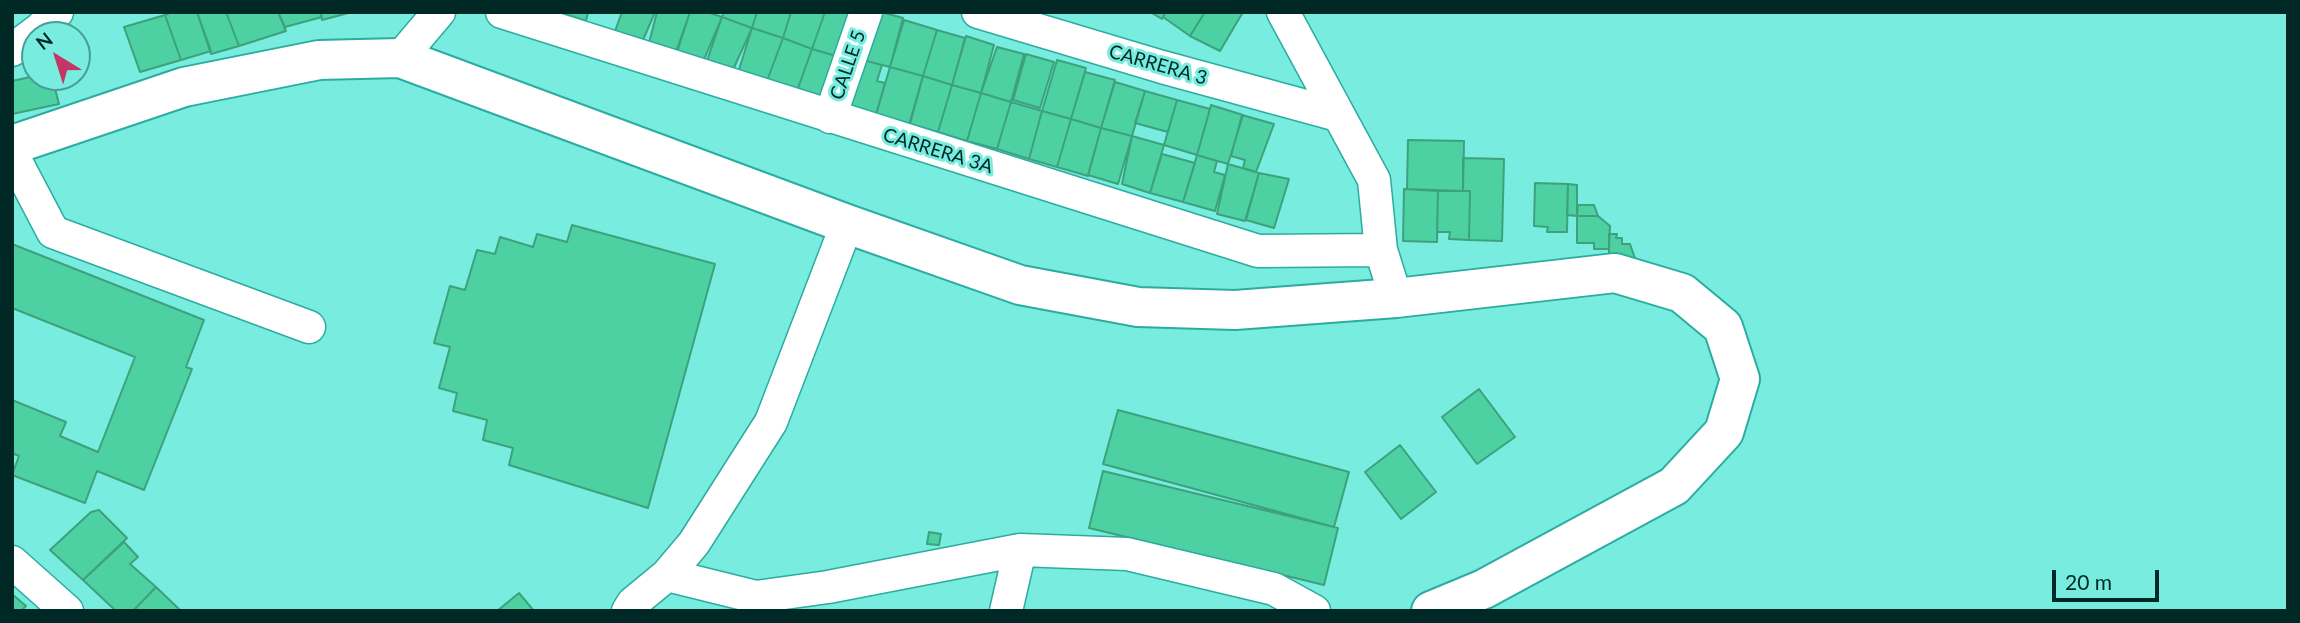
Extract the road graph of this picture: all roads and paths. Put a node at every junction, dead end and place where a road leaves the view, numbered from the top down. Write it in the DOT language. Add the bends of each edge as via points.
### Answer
graph roads {
  1 [pos="57,12"];
  2 [pos="502,12"];
  3 [pos="866,12"];
  4 [pos="978,12"];
  5 [pos="1283,12"];
  6 [pos="433,15"];
  7 [pos="12,50"];
  8 [pos="400,58"];
  9 [pos="1338,115"];
  10 [pos="830,117"];
  11 [pos="12,145"];
  12 [pos="12,154"];
  13 [pos="847,224"];
  14 [pos="1381,250"];
  15 [pos="1396,298"];
  16 [pos="309,327"];
  17 [pos="1020,550"];
  18 [pos="12,562"];
  19 [pos="667,575"];
  20 [pos="825,599"];
  21 [pos="67,611"];
  22 [pos="628,611"];
  23 [pos="1006,611"];
  24 [pos="1314,611"];
  25 [pos="1431,611"];
  1 -- 7 [label="street"];
  2 -- 10 [label="street, CARRERA 3A"];
  3 -- 10 [label="street, CALLE 5"];
  4 -- 9 [label="street, CARRERA 3"];
  5 -- 9 [label="street"];
  6 -- 8 [label="street"];
  8 -- 11 [label="main road" via="320,61 184,87"];
  8 -- 13 [label="main road"];
  9 -- 14 [label="street" via="1374,180"];
  10 -- 14 [label="street, CARRERA 3A" via="1258,251"];
  12 -- 16 [label="street" via="53,232"];
  13 -- 15 [label="main road" via="1020,285 1138,307 1235,310"];
  13 -- 19 [label="street" via="771,422 694,543"];
  14 -- 15 [label="street"];
  15 -- 25 [label="main road" via="1615,272 1682,293 1723,327 1740,379 1724,432 1674,486 1484,589"];
  17 -- 20 [label="street"];
  17 -- 23 [label="street"];
  17 -- 24 [label="street" via="1127,554 1274,589"];
  18 -- 21 [label="street"];
  19 -- 20 [label="street" via="756,597"];
  19 -- 22 [label="street"];
}
